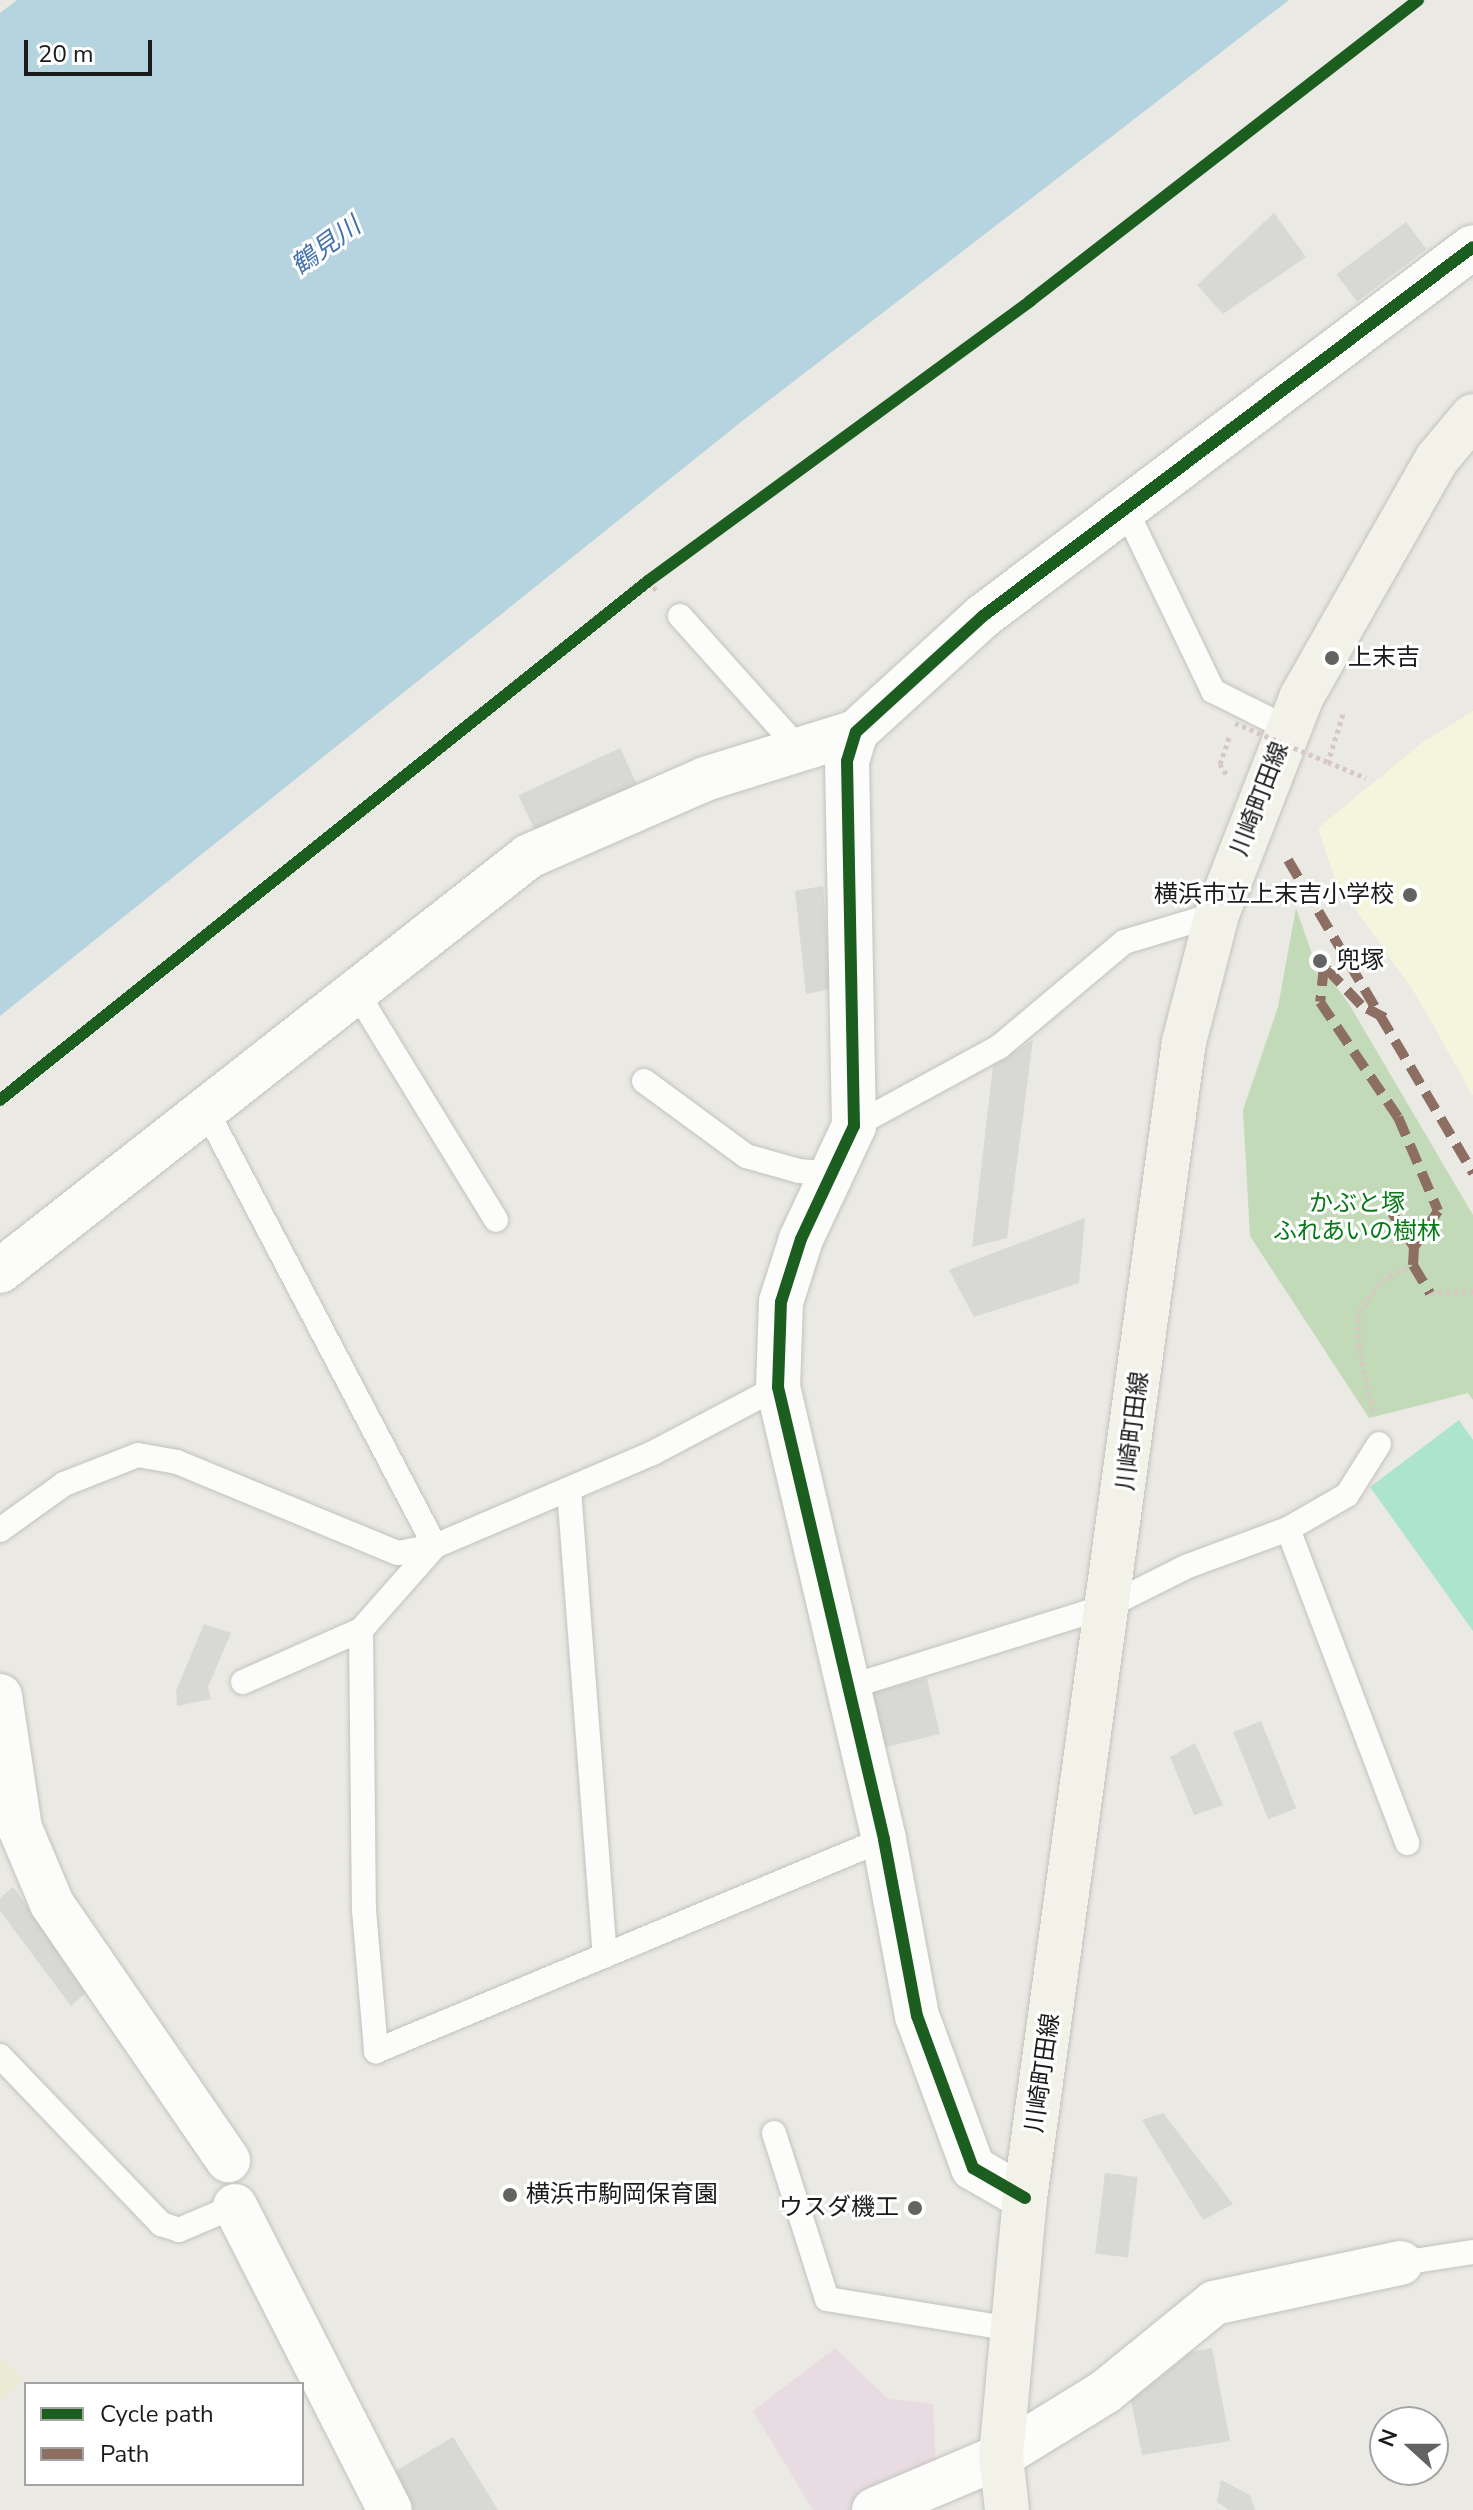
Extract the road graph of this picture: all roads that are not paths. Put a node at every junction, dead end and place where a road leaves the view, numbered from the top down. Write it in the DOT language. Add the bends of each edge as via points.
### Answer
graph roads {
  1 [pos="1473,247"];
  2 [pos="1473,416"];
  3 [pos="1126,510"];
  4 [pos="680,616"];
  5 [pos="1287,728"];
  6 [pos="856,732"];
  7 [pos="802,752"];
  8 [pos="1217,914"];
  9 [pos="357,993"];
  10 [pos="644,1081"];
  11 [pos="207,1112"];
  12 [pos="854,1126"];
  13 [pos="831,1174"];
  14 [pos="496,1220"];
  15 [pos="0,1271"];
  16 [pos="778,1387"];
  17 [pos="1379,1444"];
  18 [pos="569,1490"];
  19 [pos="1288,1529"];
  20 [pos="0,1530"];
  21 [pos="435,1546"];
  22 [pos="1110,1605"];
  23 [pos="361,1630"];
  24 [pos="243,1682"];
  25 [pos="849,1687"];
  26 [pos="0,1696"];
  27 [pos="884,1839"];
  28 [pos="1407,1843"];
  29 [pos="605,1956"];
  30 [pos="0,2056"];
  31 [pos="774,2133"];
  32 [pos="228,2160"];
  33 [pos="1025,2198"];
  34 [pos="235,2206"];
  35 [pos="1473,2252"];
  36 [pos="1401,2263"];
  37 [pos="1013,2329"];
  38 [pos="1001,2456"];
  39 [pos="390,2510"];
  40 [pos="874,2510"];
  41 [pos="1007,2510"];
  1 -- 3 [label="street"];
  2 -- 5 [label="main road, 川崎町田線" via="1437,459 1361,584"];
  3 -- 5 [label="lane" via="1213,691"];
  3 -- 6 [label="street" via="983,616"];
  4 -- 7 [label="lane"];
  5 -- 8 [label="main road, 川崎町田線"];
  6 -- 7 [label="street"];
  6 -- 12 [label="street" via="847,761 845,821"];
  7 -- 9 [label="street" via="705,779 529,856"];
  8 -- 12 [label="lane" via="1124,942 999,1047"];
  8 -- 22 [label="main road, 川崎町田線" via="1184,1042"];
  9 -- 11 [label="street"];
  9 -- 14 [label="lane"];
  10 -- 13 [label="lane" via="746,1156"];
  11 -- 15 [label="street"];
  11 -- 21 [label="lane"];
  12 -- 13 [label="street"];
  13 -- 16 [label="street" via="801,1239 781,1302"];
  16 -- 18 [label="lane"];
  16 -- 25 [label="street"];
  17 -- 19 [label="lane" via="1347,1495"];
  18 -- 21 [label="lane"];
  18 -- 29 [label="lane"];
  19 -- 22 [label="lane" via="1188,1566"];
  19 -- 28 [label="lane"];
  20 -- 21 [label="lane" via="64,1484 138,1455 177,1462 398,1553"];
  21 -- 23 [label="lane"];
  22 -- 25 [label="lane"];
  22 -- 33 [label="main road, 川崎町田線"];
  23 -- 24 [label="lane"];
  23 -- 29 [label="lane" via="364,1910 376,2051"];
  25 -- 27 [label="street"];
  26 -- 32 [label="street" via="20,1828 52,1904"];
  27 -- 29 [label="lane"];
  27 -- 33 [label="street" via="917,2016 973,2168"];
  30 -- 34 [label="lane" via="161,2224 179,2230"];
  31 -- 37 [label="lane" via="827,2299"];
  33 -- 37 [label="main road, 川崎町田線"];
  34 -- 39 [label="street"];
  35 -- 36 [label="lane"];
  36 -- 38 [label="street" via="1214,2303 1105,2392"];
  37 -- 38 [label="main road, 川崎町田線"];
  38 -- 40 [label="street"];
  38 -- 41 [label="main road, 川崎町田線"];
}
